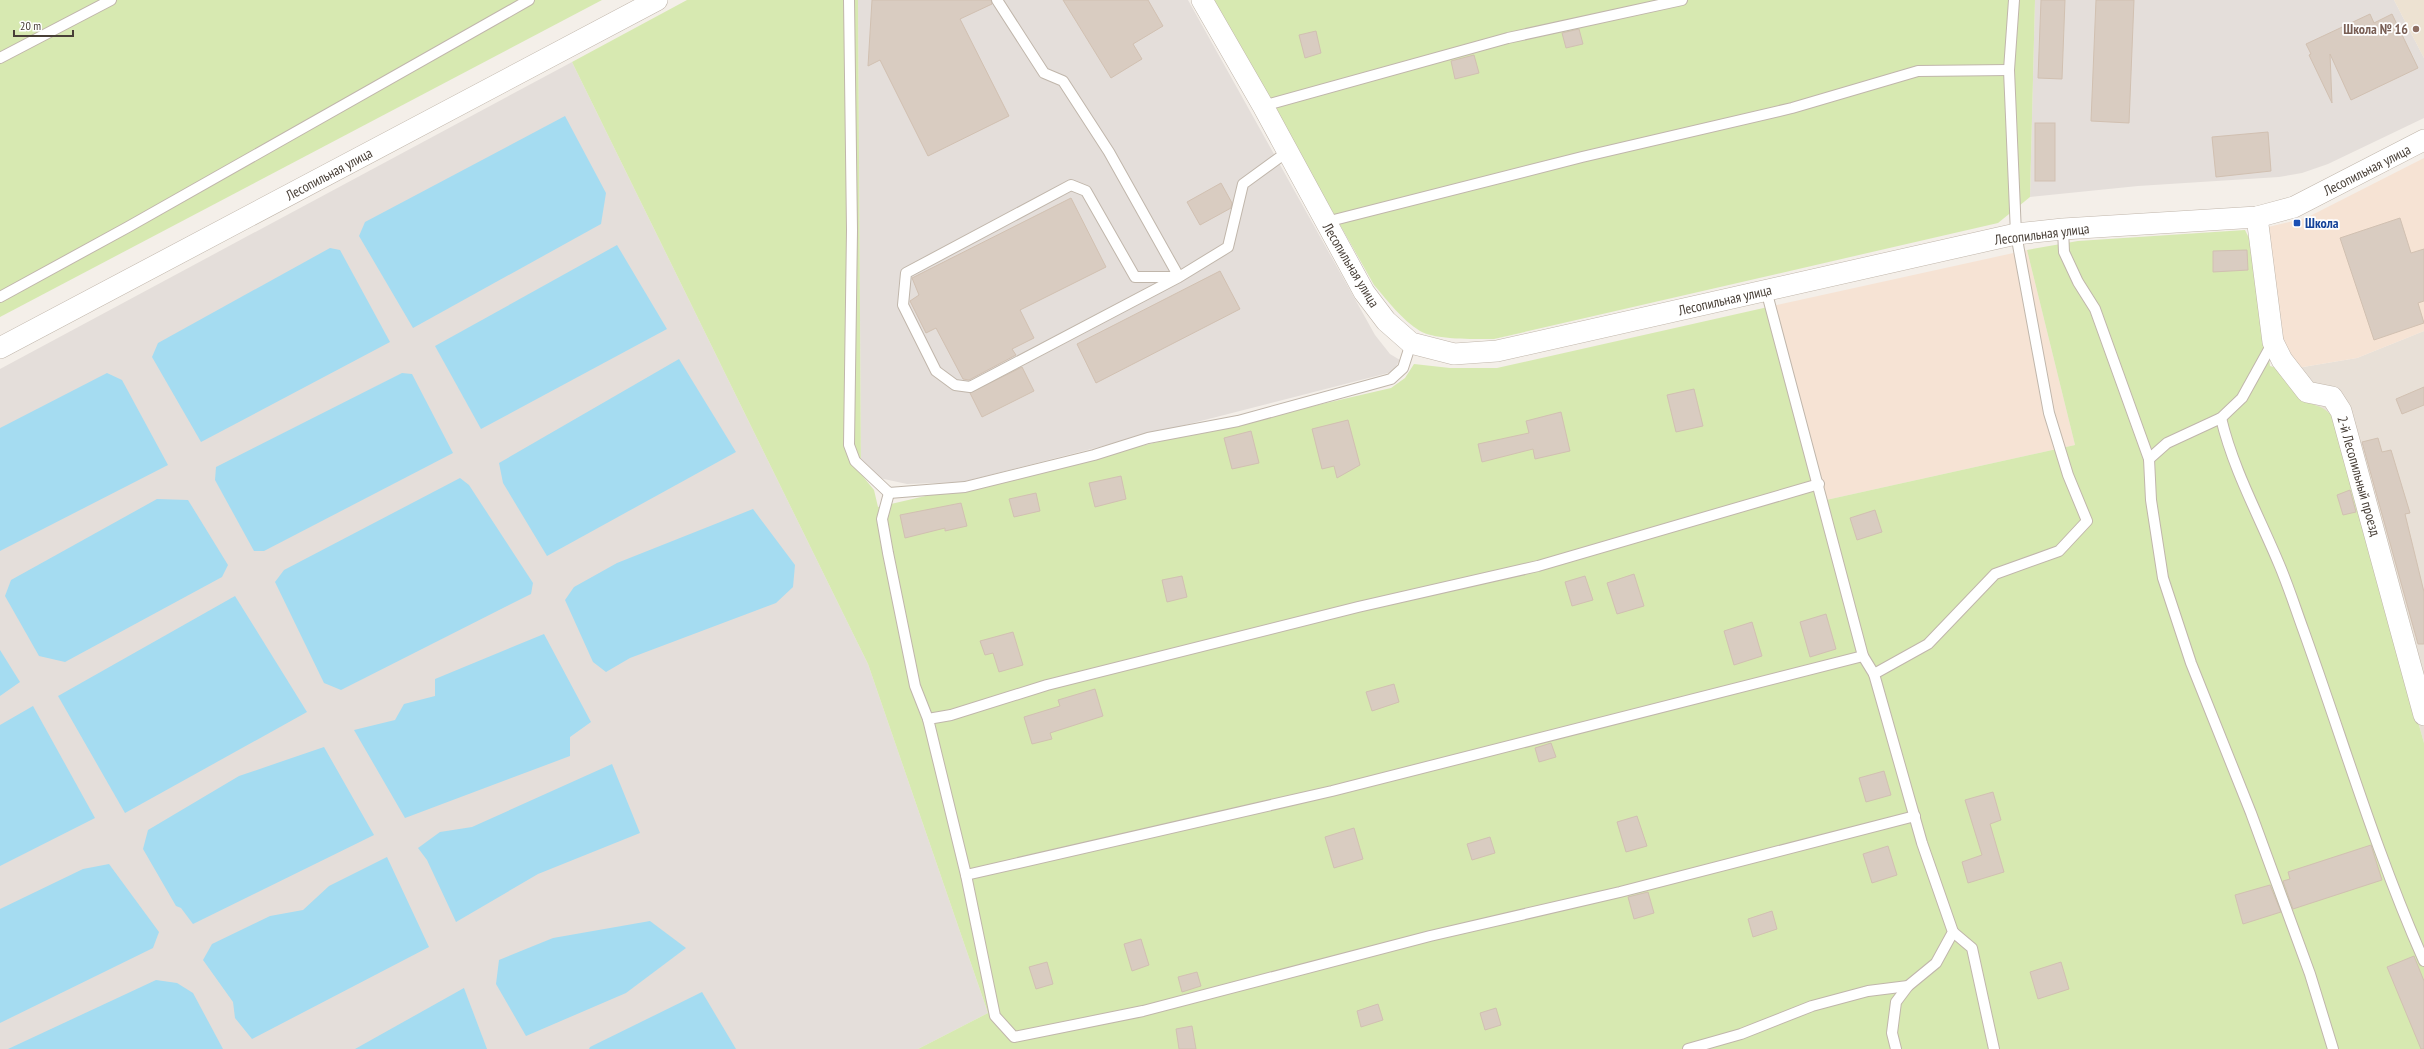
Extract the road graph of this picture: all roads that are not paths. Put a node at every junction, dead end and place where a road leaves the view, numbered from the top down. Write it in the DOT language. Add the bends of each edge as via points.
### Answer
graph roads {
  1 [pos="111,0"];
  2 [pos="529,0"];
  3 [pos="658,0"];
  4 [pos="849,0"];
  5 [pos="997,0"];
  6 [pos="1202,0"];
  7 [pos="1682,0"];
  8 [pos="2014,0"];
  9 [pos="0,58"];
  10 [pos="2009,70"];
  11 [pos="1262,106"];
  12 [pos="2424,140"];
  13 [pos="1287,152"];
  14 [pos="2257,217"];
  15 [pos="1326,222"];
  16 [pos="2063,229"];
  17 [pos="2016,234"];
  18 [pos="1179,277"];
  19 [pos="1766,290"];
  20 [pos="0,297"];
  21 [pos="1411,342"];
  22 [pos="2273,342"];
  23 [pos="0,348"];
  24 [pos="2222,418"];
  25 [pos="2149,459"];
  26 [pos="1819,484"];
  27 [pos="889,493"];
  28 [pos="1864,656"];
  29 [pos="1874,674"];
  30 [pos="2424,715"];
  31 [pos="928,719"];
  32 [pos="1915,816"];
  33 [pos="966,875"];
  34 [pos="1953,932"];
  35 [pos="2424,961"];
  36 [pos="1908,986"];
  37 [pos="1688,1049"];
  38 [pos="1896,1049"];
  39 [pos="1994,1049"];
  40 [pos="2333,1049"];
  1 -- 9 [label="lane"];
  2 -- 20 [label="lane"];
  3 -- 23 [label="street, Лесопильная улица"];
  4 -- 27 [label="lane" via="852,230 849,445 855,461"];
  5 -- 18 [label="lane" via="1044,73 1062,81 1109,152"];
  6 -- 11 [label="street, Лесопильная улица"];
  7 -- 11 [label="lane" via="1508,38"];
  8 -- 10 [label="lane"];
  10 -- 15 [label="lane" via="1918,71 1792,108 1582,157"];
  10 -- 17 [label="lane"];
  11 -- 13 [label="street, Лесопильная улица"];
  12 -- 14 [label="street, Лесопильная улица" via="2294,207"];
  13 -- 15 [label="street, Лесопильная улица"];
  13 -- 18 [label="lane" via="1243,184 1228,247"];
  14 -- 16 [label="street, Лесопильная улица"];
  14 -- 22 [label="street, 2-й Лесопильный проезд"];
  15 -- 21 [label="street, Лесопильная улица" via="1364,292 1386,321"];
  16 -- 17 [label="street, Лесопильная улица"];
  16 -- 25 [label="lane" via="2064,252 2078,282 2095,308"];
  17 -- 19 [label="street, Лесопильная улица"];
  17 -- 29 [label="lane" via="2049,413 2068,476 2087,521 2060,551 1995,574 1928,644"];
  18 -- 18 [label="lane" via="970,387 955,385 936,371 903,301 906,273 1071,185 1086,191 1135,277"];
  19 -- 21 [label="street, Лесопильная улица" via="1497,351 1454,354"];
  19 -- 26 [label="lane"];
  21 -- 27 [label="lane" via="1403,368 1391,379 1238,421 1148,438 1094,455 965,487"];
  22 -- 24 [label="lane" via="2242,398"];
  22 -- 30 [label="street, 2-й Лесопильный проезд" via="2282,360 2307,392 2332,397 2342,411"];
  24 -- 25 [label="lane" via="2167,443"];
  24 -- 35 [label="lane" via="2225,433 2255,513 2279,564 2303,629 2401,909"];
  25 -- 40 [label="lane" via="2151,500 2163,578 2191,663 2251,812 2310,974"];
  26 -- 28 [label="lane"];
  26 -- 31 [label="lane" via="1538,566 1358,607 1069,679 952,715"];
  27 -- 31 [label="lane" via="882,518 888,553 915,686"];
  28 -- 29 [label="lane"];
  28 -- 33 [label="lane" via="1332,791"];
  29 -- 32 [label="lane"];
  31 -- 33 [label="lane"];
  32 -- 33 [label="lane" via="1620,892 1430,936 1143,1011 1014,1037 995,1016"];
  32 -- 34 [label="lane"];
  34 -- 36 [label="lane" via="1936,963"];
  34 -- 39 [label="lane" via="1972,948"];
  36 -- 37 [label="lane" via="1868,991 1812,1006 1740,1034"];
  36 -- 38 [label="lane" via="1896,1002 1892,1032"];
}
